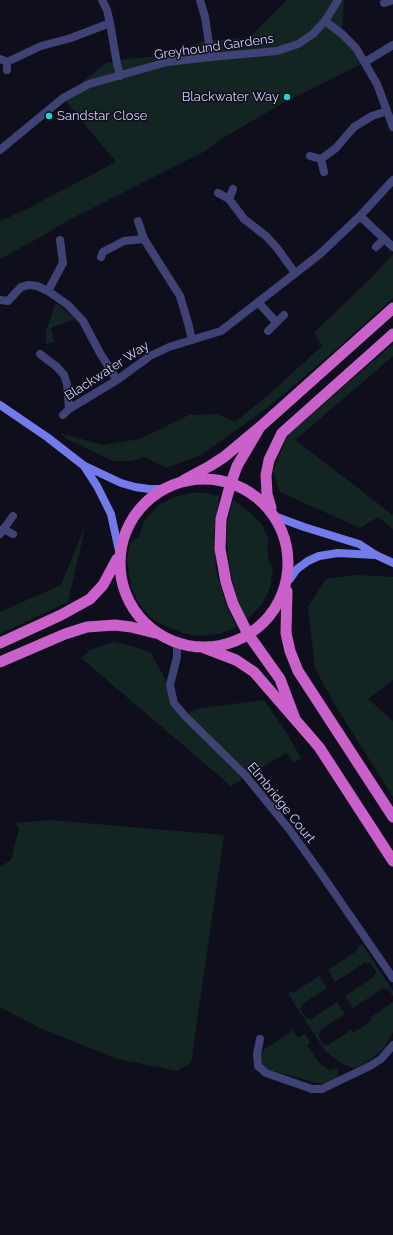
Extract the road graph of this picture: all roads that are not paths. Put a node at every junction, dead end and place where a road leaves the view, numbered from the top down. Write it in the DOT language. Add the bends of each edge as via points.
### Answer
graph roads {
  1 [pos="103,0"];
  2 [pos="200,0"];
  3 [pos="338,0"];
  4 [pos="393,0"];
  5 [pos="384,3"];
  6 [pos="325,21"];
  7 [pos="110,23"];
  8 [pos="393,45"];
  9 [pos="211,57"];
  10 [pos="365,62"];
  11 [pos="4,63"];
  12 [pos="120,76"];
  13 [pos="387,111"];
  14 [pos="393,127"];
  15 [pos="0,150"];
  16 [pos="310,156"];
  17 [pos="321,159"];
  18 [pos="324,172"];
  19 [pos="393,180"];
  20 [pos="233,189"];
  21 [pos="218,194"];
  22 [pos="229,198"];
  23 [pos="360,216"];
  24 [pos="138,221"];
  25 [pos="144,239"];
  26 [pos="384,239"];
  27 [pos="60,240"];
  28 [pos="393,246"];
  29 [pos="376,247"];
  30 [pos="101,257"];
  31 [pos="295,273"];
  32 [pos="48,291"];
  33 [pos="0,300"];
  34 [pos="258,302"];
  35 [pos="393,308"];
  36 [pos="284,315"];
  37 [pos="276,322"];
  38 [pos="268,331"];
  39 [pos="393,334"];
  40 [pos="192,340"];
  41 [pos="40,354"];
  42 [pos="117,380"];
  43 [pos="0,405"];
  44 [pos="260,427"];
  45 [pos="83,465"];
  46 [pos="182,482"];
  47 [pos="230,486"];
  48 [pos="164,489"];
  49 [pos="274,512"];
  50 [pos="13,516"];
  51 [pos="2,531"];
  52 [pos="13,534"];
  53 [pos="118,554"];
  54 [pos="376,555"];
  55 [pos="393,562"];
  56 [pos="290,579"];
  57 [pos="287,591"];
  58 [pos="157,634"];
  59 [pos="248,634"];
  60 [pos="0,643"];
  61 [pos="177,643"];
  62 [pos="200,646"];
  63 [pos="0,662"];
  64 [pos="295,719"];
  65 [pos="393,817"];
  66 [pos="393,861"];
  67 [pos="393,978"];
  68 [pos="260,1039"];
  69 [pos="393,1045"];
  1 -- 7 [label="street"];
  2 -- 9 [label="street"];
  3 -- 6 [label="street, Greyhound Gardens"];
  4 -- 5 [label="street"];
  6 -- 9 [label="street, Greyhound Gardens" via="313,34 298,44 277,51"];
  6 -- 10 [label="street" via="356,48"];
  7 -- 11 [label="street" via="41,46"];
  7 -- 12 [label="street"];
  8 -- 10 [label="street"];
  9 -- 12 [label="street, Greyhound Gardens" via="167,62"];
  10 -- 13 [label="street"];
  12 -- 15 [label="street, Greyhound Gardens" via="89,84 63,98"];
  13 -- 14 [label="street"];
  13 -- 17 [label="street" via="372,116 354,127 336,148"];
  16 -- 17 [label="street"];
  17 -- 18 [label="street"];
  19 -- 23 [label="street, Blackwater Way"];
  20 -- 22 [label="street"];
  21 -- 22 [label="street"];
  22 -- 31 [label="street" via="244,219 277,248"];
  23 -- 26 [label="street"];
  23 -- 31 [label="street, Blackwater Way" via="320,254"];
  24 -- 25 [label="street"];
  25 -- 30 [label="street" via="124,241 103,252"];
  25 -- 40 [label="street" via="180,296"];
  26 -- 28 [label="street"];
  26 -- 29 [label="street"];
  27 -- 32 [label="street" via="64,263"];
  31 -- 34 [label="street, Blackwater Way"];
  32 -- 33 [label="street" via="29,285 21,287 8,301"];
  32 -- 42 [label="street" via="77,313 88,327"];
  34 -- 37 [label="street"];
  34 -- 40 [label="street, Blackwater Way" via="221,331"];
  35 -- 44 [label="highway"];
  36 -- 37 [label="street"];
  37 -- 38 [label="street"];
  39 -- 49 [label="highway" via="282,433 269,460 266,475 267,494"];
  40 -- 42 [label="street, Blackwater Way" via="150,356"];
  41 -- 42 [label="street, Blackwater Way" via="64,375 67,384 66,412"];
  43 -- 45 [label="main road"];
  44 -- 46 [label="highway" via="224,457"];
  44 -- 47 [label="highway" via="237,466"];
  45 -- 48 [label="main road" via="128,485"];
  45 -- 53 [label="main road" via="111,514"];
  46 -- 47 [label="highway" via="208,481"];
  46 -- 48 [label="highway"];
  47 -- 49 [label="highway" via="258,499"];
  47 -- 59 [label="highway" via="221,520 220,549 233,604"];
  48 -- 53 [label="highway" via="147,502 131,521"];
  49 -- 54 [label="main road" via="304,527 359,544"];
  49 -- 56 [label="highway" via="288,543"];
  50 -- 51 [label="street"];
  51 -- 52 [label="street"];
  53 -- 58 [label="highway" via="118,571 127,600 140,619"];
  53 -- 60 [label="highway" via="103,585 90,599"];
  54 -- 55 [label="main road"];
  54 -- 56 [label="main road" via="338,553 319,556 297,569"];
  56 -- 57 [label="highway"];
  57 -- 59 [label="highway" via="265,621"];
  57 -- 65 [label="highway" via="286,633 298,671"];
  58 -- 61 [label="highway"];
  58 -- 63 [label="highway" via="115,625 87,627"];
  59 -- 62 [label="highway" via="233,641"];
  59 -- 64 [label="highway" via="280,680"];
  61 -- 62 [label="highway"];
  61 -- 67 [label="street, Elmbridge Court" via="177,657 170,685 174,703 246,775 289,829"];
  62 -- 64 [label="highway" via="236,660 254,672"];
  64 -- 66 [label="highway" via="319,747"];
  68 -- 69 [label="street" via="258,1066 266,1073 312,1089 322,1089 370,1066"];
}
